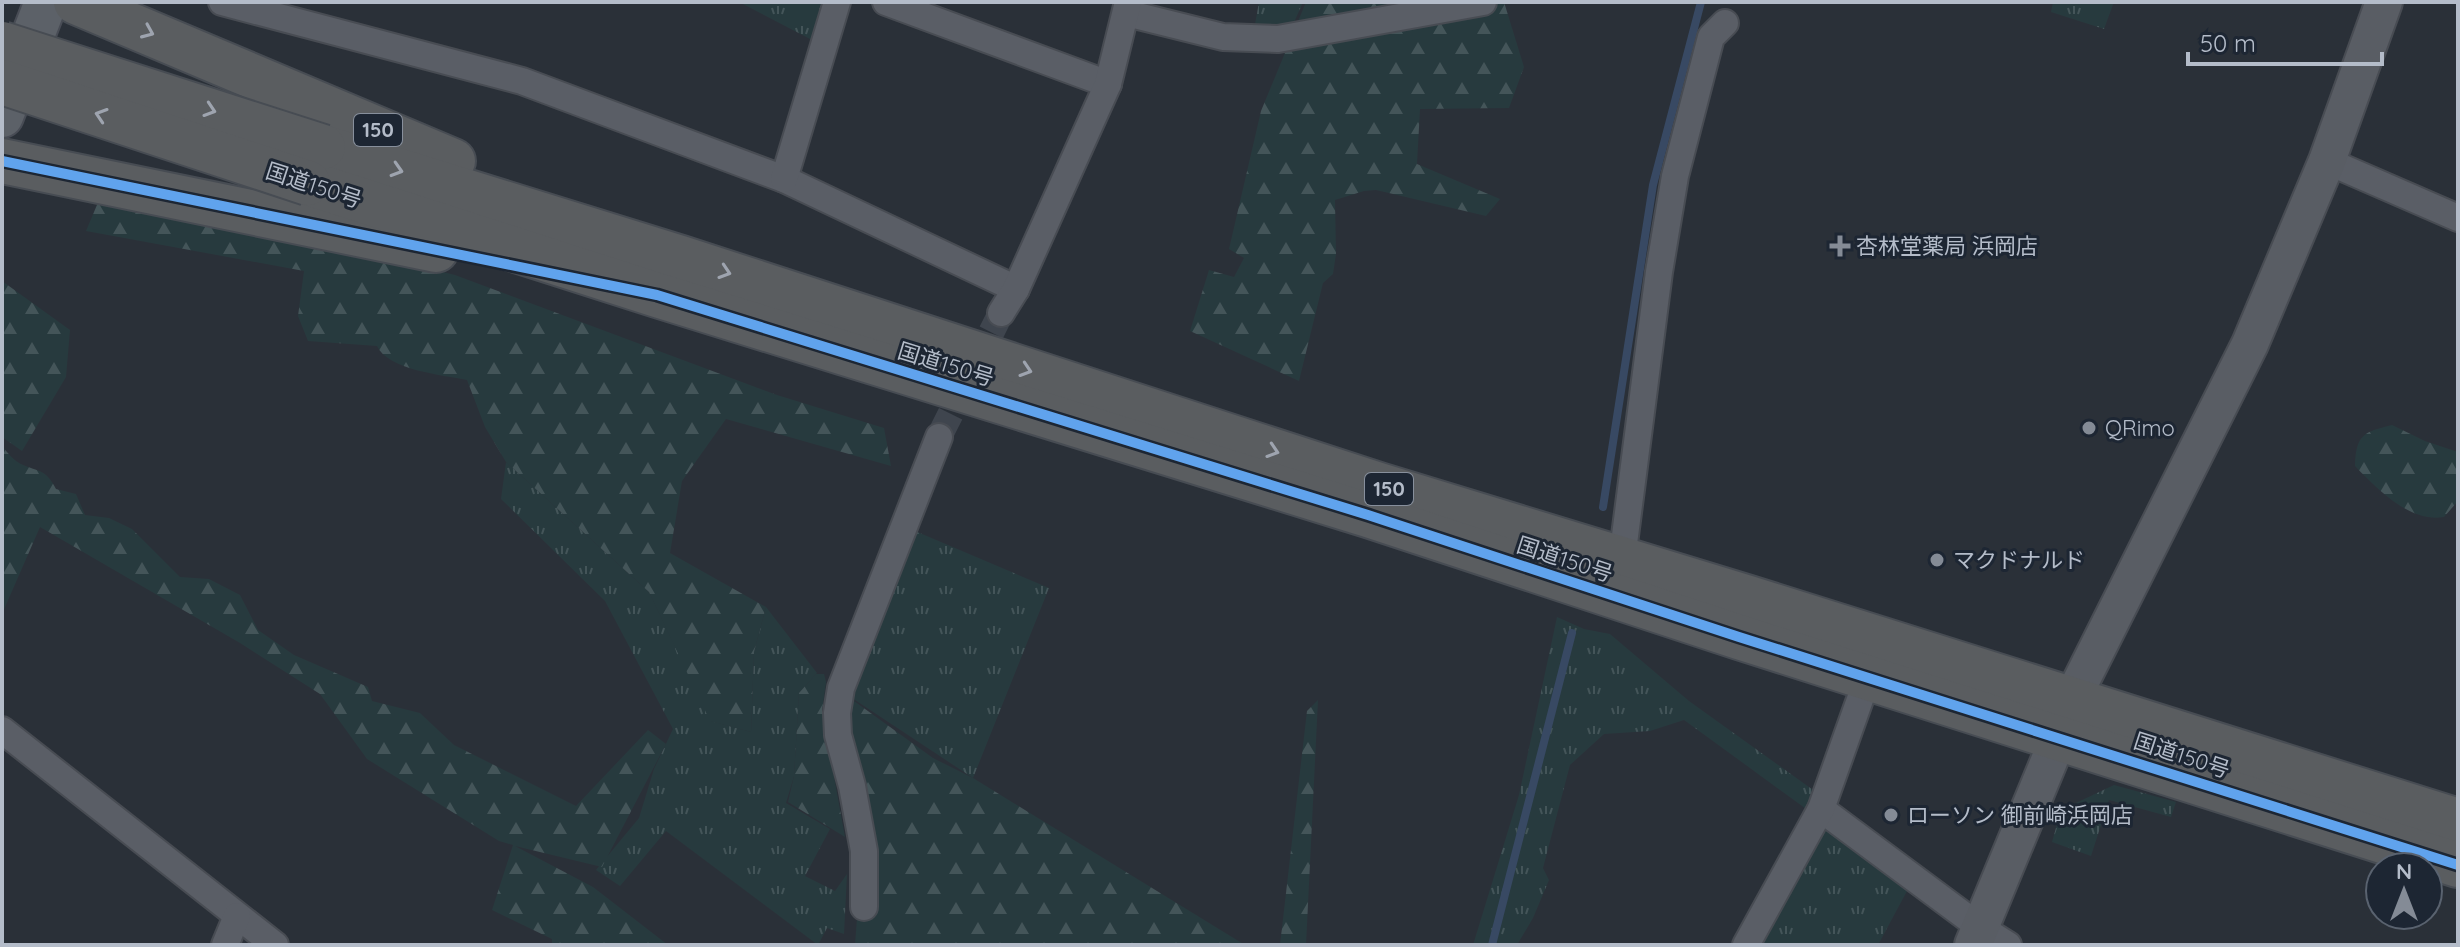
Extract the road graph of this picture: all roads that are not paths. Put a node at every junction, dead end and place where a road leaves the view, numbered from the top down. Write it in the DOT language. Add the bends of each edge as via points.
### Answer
graph roads {
  1 [pos="46,2"];
  2 [pos="76,2"];
  3 [pos="222,2"];
  4 [pos="837,2"];
  5 [pos="886,2"];
  6 [pos="1483,2"];
  7 [pos="2384,2"];
  8 [pos="1127,8"];
  9 [pos="1725,23"];
  10 [pos="2,44"];
  11 [pos="2,82"];
  12 [pos="1108,84"];
  13 [pos="2,116"];
  14 [pos="2,161"];
  15 [pos="2327,161"];
  16 [pos="316,165"];
  17 [pos="784,179"];
  18 [pos="2458,218"];
  19 [pos="681,258"];
  20 [pos="1016,289"];
  21 [pos="657,295"];
  22 [pos="1001,313"];
  23 [pos="939,437"];
  24 [pos="1622,559"];
  25 [pos="1868,677"];
  26 [pos="2065,718"];
  27 [pos="2,730"];
  28 [pos="1821,809"];
  29 [pos="2458,821"];
  30 [pos="2458,865"];
  31 [pos="864,907"];
  32 [pos="237,916"];
  33 [pos="1987,939"];
  34 [pos="225,945"];
  35 [pos="275,945"];
  36 [pos="1746,945"];
  1 -- 13 [label="main road"];
  2 -- 19 [label="highway, 150, one-way"];
  3 -- 17 [label="street" via="522,81"];
  4 -- 17 [label="street"];
  5 -- 12 [label="street"];
  6 -- 8 [label="street" via="1278,39 1223,37"];
  7 -- 15 [label="street"];
  8 -- 12 [label="street"];
  9 -- 24 [label="street" via="1711,37 1675,176"];
  10 -- 16 [label="highway, 国道150号 / 150, one-way, bridge"];
  16 -- 11 [label="highway, 国道150号 / 150, one-way, bridge"];
  12 -- 20 [label="street"];
  14 -- 21 [label="highway, 150"];
  15 -- 18 [label="street"];
  15 -- 26 [label="street" via="2250,344"];
  16 -- 19 [label="highway, 国道150号 / 150, one-way"];
  16 -- 21 [label="highway, 国道150号 / 150"];
  17 -- 20 [label="street"];
  19 -- 24 [label="highway, 国道150号 / 150, one-way" via="1364,481"];
  20 -- 22 [label="street"];
  21 -- 25 [label="highway, 国道150号 / 150" via="1353,510"];
  23 -- 31 [label="street" via="841,688 837,713 864,851"];
  24 -- 26 [label="highway, 国道150号 / 150"];
  25 -- 26 [label="highway, 国道150号 / 150"];
  25 -- 28 [label="street"];
  26 -- 29 [label="highway, 国道150号 / 150"];
  26 -- 30 [label="highway, 国道150号 / 150"];
  26 -- 33 [label="street"];
  27 -- 32 [label="street"];
  28 -- 33 [label="street"];
  28 -- 36 [label="street"];
  32 -- 34 [label="street"];
  32 -- 35 [label="street"];
}
